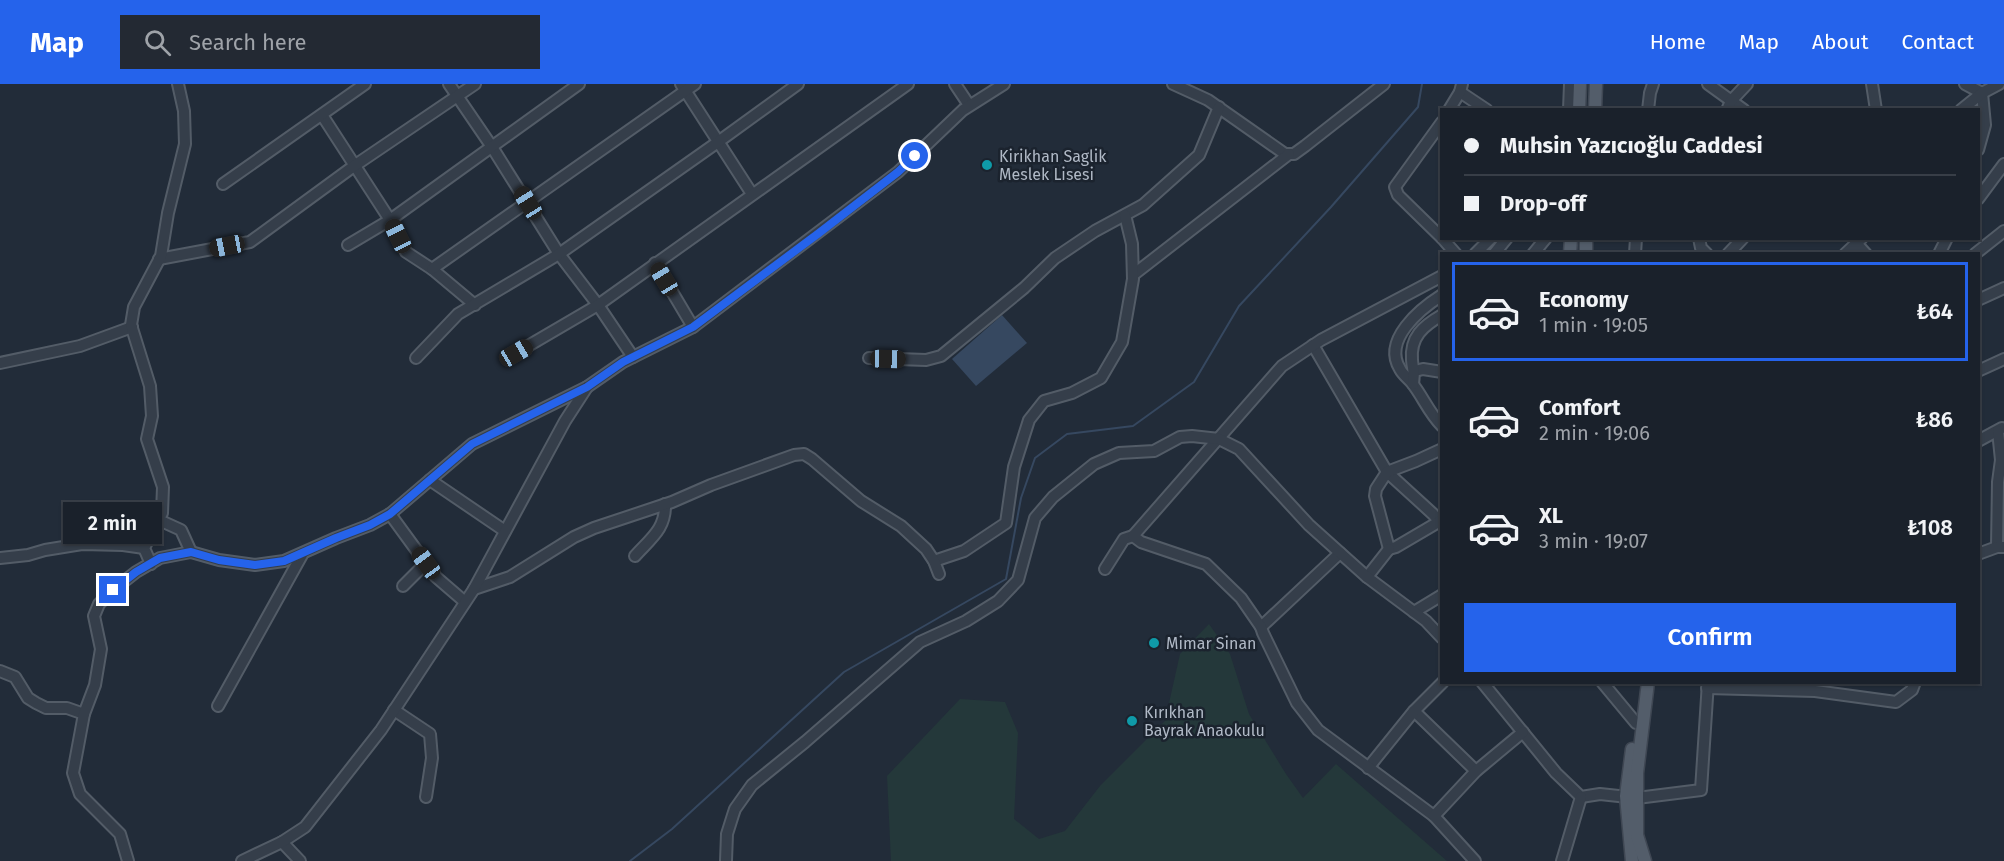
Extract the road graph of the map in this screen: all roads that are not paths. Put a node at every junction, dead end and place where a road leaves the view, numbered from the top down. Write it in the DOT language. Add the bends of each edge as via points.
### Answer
graph roads {
  1 [pos="178,84"];
  2 [pos="365,84"];
  3 [pos="449,84"];
  4 [pos="475,84"];
  5 [pos="579,84"];
  6 [pos="695,84"];
  7 [pos="798,84"];
  8 [pos="908,84"];
  9 [pos="955,84"];
  10 [pos="1004,84"];
  11 [pos="1173,84"];
  12 [pos="1384,84"];
  13 [pos="1570,84"];
  14 [pos="1580,84"];
  15 [pos="1596,84"];
  16 [pos="1653,84"];
  17 [pos="1708,84"];
  18 [pos="1747,84"];
  19 [pos="1872,84"];
  20 [pos="1965,84"];
  21 [pos="1999,84"];
  22 [pos="683,87"];
  23 [pos="1461,88"];
  24 [pos="1982,93"];
  25 [pos="457,96"];
  26 [pos="969,105"];
  27 [pos="1729,105"];
  28 [pos="1219,107"];
  29 [pos="1450,108"];
  30 [pos="1485,108"];
  31 [pos="1569,108"];
  32 [pos="1579,108"];
  33 [pos="1594,108"];
  34 [pos="1648,108"];
  35 [pos="1876,108"];
  36 [pos="1963,108"];
  37 [pos="322,115"];
  38 [pos="1440,125"];
  39 [pos="718,142"];
  40 [pos="1980,143"];
  41 [pos="492,147"];
  42 [pos="1289,154"];
  43 [pos="2004,164"];
  44 [pos="354,166"];
  45 [pos="223,184"];
  46 [pos="752,194"];
  47 [pos="1980,196"];
  48 [pos="528,203"];
  49 [pos="1125,215"];
  50 [pos="390,220"];
  51 [pos="2004,231"];
  52 [pos="1440,236"];
  53 [pos="1444,240"];
  54 [pos="1489,240"];
  55 [pos="1505,240"];
  56 [pos="1544,240"];
  57 [pos="1741,240"];
  58 [pos="1859,241"];
  59 [pos="348,245"];
  60 [pos="1454,252"];
  61 [pos="1477,252"];
  62 [pos="1496,252"];
  63 [pos="1535,252"];
  64 [pos="1730,252"];
  65 [pos="1847,252"];
  66 [pos="1978,252"];
  67 [pos="559,254"];
  68 [pos="159,259"];
  69 [pos="655,264"];
  70 [pos="432,269"];
  71 [pos="1133,275"];
  72 [pos="1440,277"];
  73 [pos="2004,288"];
  74 [pos="1440,296"];
  75 [pos="1980,299"];
  76 [pos="475,305"];
  77 [pos="598,305"];
  78 [pos="1440,316"];
  79 [pos="132,327"];
  80 [pos="693,327"];
  81 [pos="1313,345"];
  82 [pos="516,353"];
  83 [pos="633,357"];
  84 [pos="416,358"];
  85 [pos="869,358"];
  86 [pos="2004,359"];
  87 [pos="0,363"];
  88 [pos="1980,370"];
  89 [pos="1415,371"];
  90 [pos="1440,372"];
  91 [pos="1413,384"];
  92 [pos="587,387"];
  93 [pos="1440,424"];
  94 [pos="2001,429"];
  95 [pos="1219,439"];
  96 [pos="1980,440"];
  97 [pos="1440,449"];
  98 [pos="1387,472"];
  99 [pos="430,480"];
  100 [pos="665,504"];
  101 [pos="390,514"];
  102 [pos="159,520"];
  103 [pos="1440,521"];
  104 [pos="506,531"];
  105 [pos="1133,536"];
  106 [pos="2000,547"];
  107 [pos="144,548"];
  108 [pos="1389,549"];
  109 [pos="191,552"];
  110 [pos="303,552"];
  111 [pos="1340,553"];
  112 [pos="1980,553"];
  113 [pos="635,556"];
  114 [pos="0,558"];
  115 [pos="934,561"];
  116 [pos="426,563"];
  117 [pos="151,564"];
  118 [pos="1105,569"];
  119 [pos="939,574"];
  120 [pos="1367,577"];
  121 [pos="404,586"];
  122 [pos="474,589"];
  123 [pos="1440,596"];
  124 [pos="465,602"];
  125 [pos="1414,612"];
  126 [pos="1261,627"];
  127 [pos="1440,636"];
  128 [pos="0,671"];
  129 [pos="1441,684"];
  130 [pos="1487,684"];
  131 [pos="1604,684"];
  132 [pos="1643,684"];
  133 [pos="1648,684"];
  134 [pos="1914,684"];
  135 [pos="1708,685"];
  136 [pos="1815,687"];
  137 [pos="218,706"];
  138 [pos="394,710"];
  139 [pos="1414,711"];
  140 [pos="84,714"];
  141 [pos="1636,723"];
  142 [pos="1523,732"];
  143 [pos="1368,768"];
  144 [pos="1476,771"];
  145 [pos="426,797"];
  146 [pos="1581,797"];
  147 [pos="1631,797"];
  148 [pos="1434,816"];
  149 [pos="282,842"];
  150 [pos="128,861"];
  151 [pos="242,861"];
  152 [pos="300,861"];
  153 [pos="726,861"];
  154 [pos="1475,861"];
  155 [pos="1562,861"];
  156 [pos="1632,861"];
  157 [pos="1645,861"];
  1 -- 68 [label="street" via="185,144"];
  2 -- 37 [label="street"];
  3 -- 25 [label="street"];
  4 -- 25 [label="street"];
  5 -- 41 [label="street"];
  6 -- 22 [label="street"];
  7 -- 39 [label="street"];
  8 -- 46 [label="street"];
  9 -- 26 [label="street"];
  10 -- 26 [label="street"];
  11 -- 28 [label="street"];
  12 -- 42 [label="street" via="1305,146"];
  13 -- 31 [label="street"];
  14 -- 32 [label="main road"];
  15 -- 33 [label="main road"];
  16 -- 34 [label="street"];
  17 -- 27 [label="street"];
  18 -- 27 [label="street"];
  19 -- 35 [label="street"];
  20 -- 24 [label="street"];
  21 -- 24 [label="street"];
  22 -- 39 [label="street"];
  22 -- 48 [label="street"];
  23 -- 29 [label="street"];
  23 -- 30 [label="street"];
  24 -- 36 [label="street"];
  24 -- 40 [label="street" via="1985,125"];
  25 -- 41 [label="street"];
  25 -- 44 [label="street"];
  26 -- 80 [label="street" via="898,172"];
  28 -- 42 [label="street" via="1276,149"];
  28 -- 49 [label="street" via="1199,155 1143,206"];
  37 -- 44 [label="street"];
  37 -- 45 [label="street"];
  38 -- 52 [label="street" via="1395,187 1398,195"];
  39 -- 46 [label="street"];
  39 -- 67 [label="street"];
  41 -- 48 [label="street"];
  41 -- 50 [label="street"];
  42 -- 71 [label="street"];
  43 -- 47 [label="street"];
  44 -- 50 [label="street"];
  44 -- 68 [label="street" via="250,242"];
  46 -- 69 [label="street"];
  48 -- 67 [label="street"];
  48 -- 70 [label="street"];
  49 -- 71 [label="street" via="1132,244"];
  49 -- 85 [label="street" via="1055,258 941,356 926,360"];
  50 -- 59 [label="street"];
  50 -- 70 [label="street" via="406,252"];
  51 -- 66 [label="street"];
  53 -- 60 [label="street"];
  54 -- 61 [label="street"];
  55 -- 62 [label="street"];
  56 -- 63 [label="street"];
  57 -- 64 [label="street"];
  58 -- 65 [label="street"];
  67 -- 76 [label="street"];
  67 -- 77 [label="street"];
  68 -- 79 [label="street" via="134,307"];
  69 -- 77 [label="street"];
  69 -- 80 [label="street"];
  70 -- 76 [label="street"];
  71 -- 115 [label="street" via="1122,342 1101,378 1072,393 1044,401 1029,420 1014,467 1006,523 964,551"];
  72 -- 81 [label="street"];
  73 -- 75 [label="street"];
  74 -- 91 [label="street" via="1402,330 1395,350 1399,368"];
  76 -- 84 [label="street" via="458,314"];
  77 -- 82 [label="street"];
  77 -- 83 [label="street"];
  78 -- 89 [label="street" via="1417,334 1411,348"];
  79 -- 87 [label="street" via="80,346"];
  79 -- 102 [label="street" via="150,386 152,416 147,439 163,487"];
  80 -- 83 [label="street"];
  81 -- 95 [label="street" via="1282,366"];
  81 -- 98 [label="street"];
  83 -- 92 [label="street"];
  86 -- 88 [label="street"];
  89 -- 90 [label="street"];
  89 -- 91 [label="street"];
  91 -- 93 [label="street"];
  92 -- 99 [label="street" via="472,444"];
  92 -- 104 [label="street"];
  94 -- 96 [label="street"];
  94 -- 106 [label="street"];
  95 -- 105 [label="street"];
  95 -- 111 [label="street" via="1239,449"];
  95 -- 153 [label="street" via="1180,437 1154,451 1119,453 1094,464 1053,497 1035,518 1018,580 998,602 920,642 752,785 735,809 727,834"];
  97 -- 98 [label="street"];
  98 -- 103 [label="street"];
  98 -- 108 [label="street" via="1375,496"];
  99 -- 101 [label="street"];
  99 -- 104 [label="street"];
  100 -- 113 [label="street" via="661,526"];
  100 -- 115 [label="street" via="804,454 861,501 901,526"];
  100 -- 122 [label="street" via="574,537 510,577"];
  101 -- 110 [label="street"];
  101 -- 116 [label="street"];
  102 -- 107 [label="street"];
  102 -- 109 [label="street" via="181,530"];
  103 -- 108 [label="street"];
  104 -- 122 [label="street"];
  105 -- 118 [label="street" via="1124,539"];
  105 -- 126 [label="street" via="1206,564 1241,598"];
  106 -- 112 [label="street"];
  107 -- 114 [label="street" via="82,544"];
  107 -- 117 [label="street"];
  108 -- 120 [label="street"];
  109 -- 110 [label="street" via="255,565 284,561"];
  109 -- 117 [label="street" via="160,558"];
  110 -- 137 [label="street"];
  111 -- 120 [label="street"];
  111 -- 126 [label="street"];
  115 -- 119 [label="street"];
  116 -- 121 [label="street"];
  116 -- 124 [label="street"];
  117 -- 140 [label="street" via="99,604 94,616 101,649 95,685"];
  120 -- 125 [label="street"];
  122 -- 124 [label="street"];
  123 -- 125 [label="street"];
  124 -- 138 [label="street"];
  125 -- 127 [label="street"];
  126 -- 143 [label="street" via="1297,703 1318,730"];
  128 -- 140 [label="street" via="15,676 36,704"];
  129 -- 139 [label="street"];
  130 -- 142 [label="street"];
  131 -- 141 [label="street"];
  132 -- 141 [label="main road"];
  133 -- 147 [label="main road"];
  134 -- 136 [label="street" via="1896,702"];
  135 -- 136 [label="street"];
  135 -- 147 [label="street" via="1701,790"];
  138 -- 145 [label="street" via="430,734 432,758"];
  138 -- 149 [label="street" via="305,827"];
  139 -- 143 [label="street"];
  139 -- 144 [label="street"];
  140 -- 150 [label="street" via="73,773 80,794 120,834"];
  141 -- 147 [label="main road"];
  142 -- 144 [label="street"];
  142 -- 146 [label="street"];
  143 -- 148 [label="street"];
  144 -- 148 [label="street"];
  146 -- 147 [label="street"];
  146 -- 155 [label="street"];
  147 -- 156 [label="main road"];
  147 -- 157 [label="main road"];
  148 -- 154 [label="street"];
  149 -- 151 [label="street"];
  149 -- 152 [label="street"];
}
